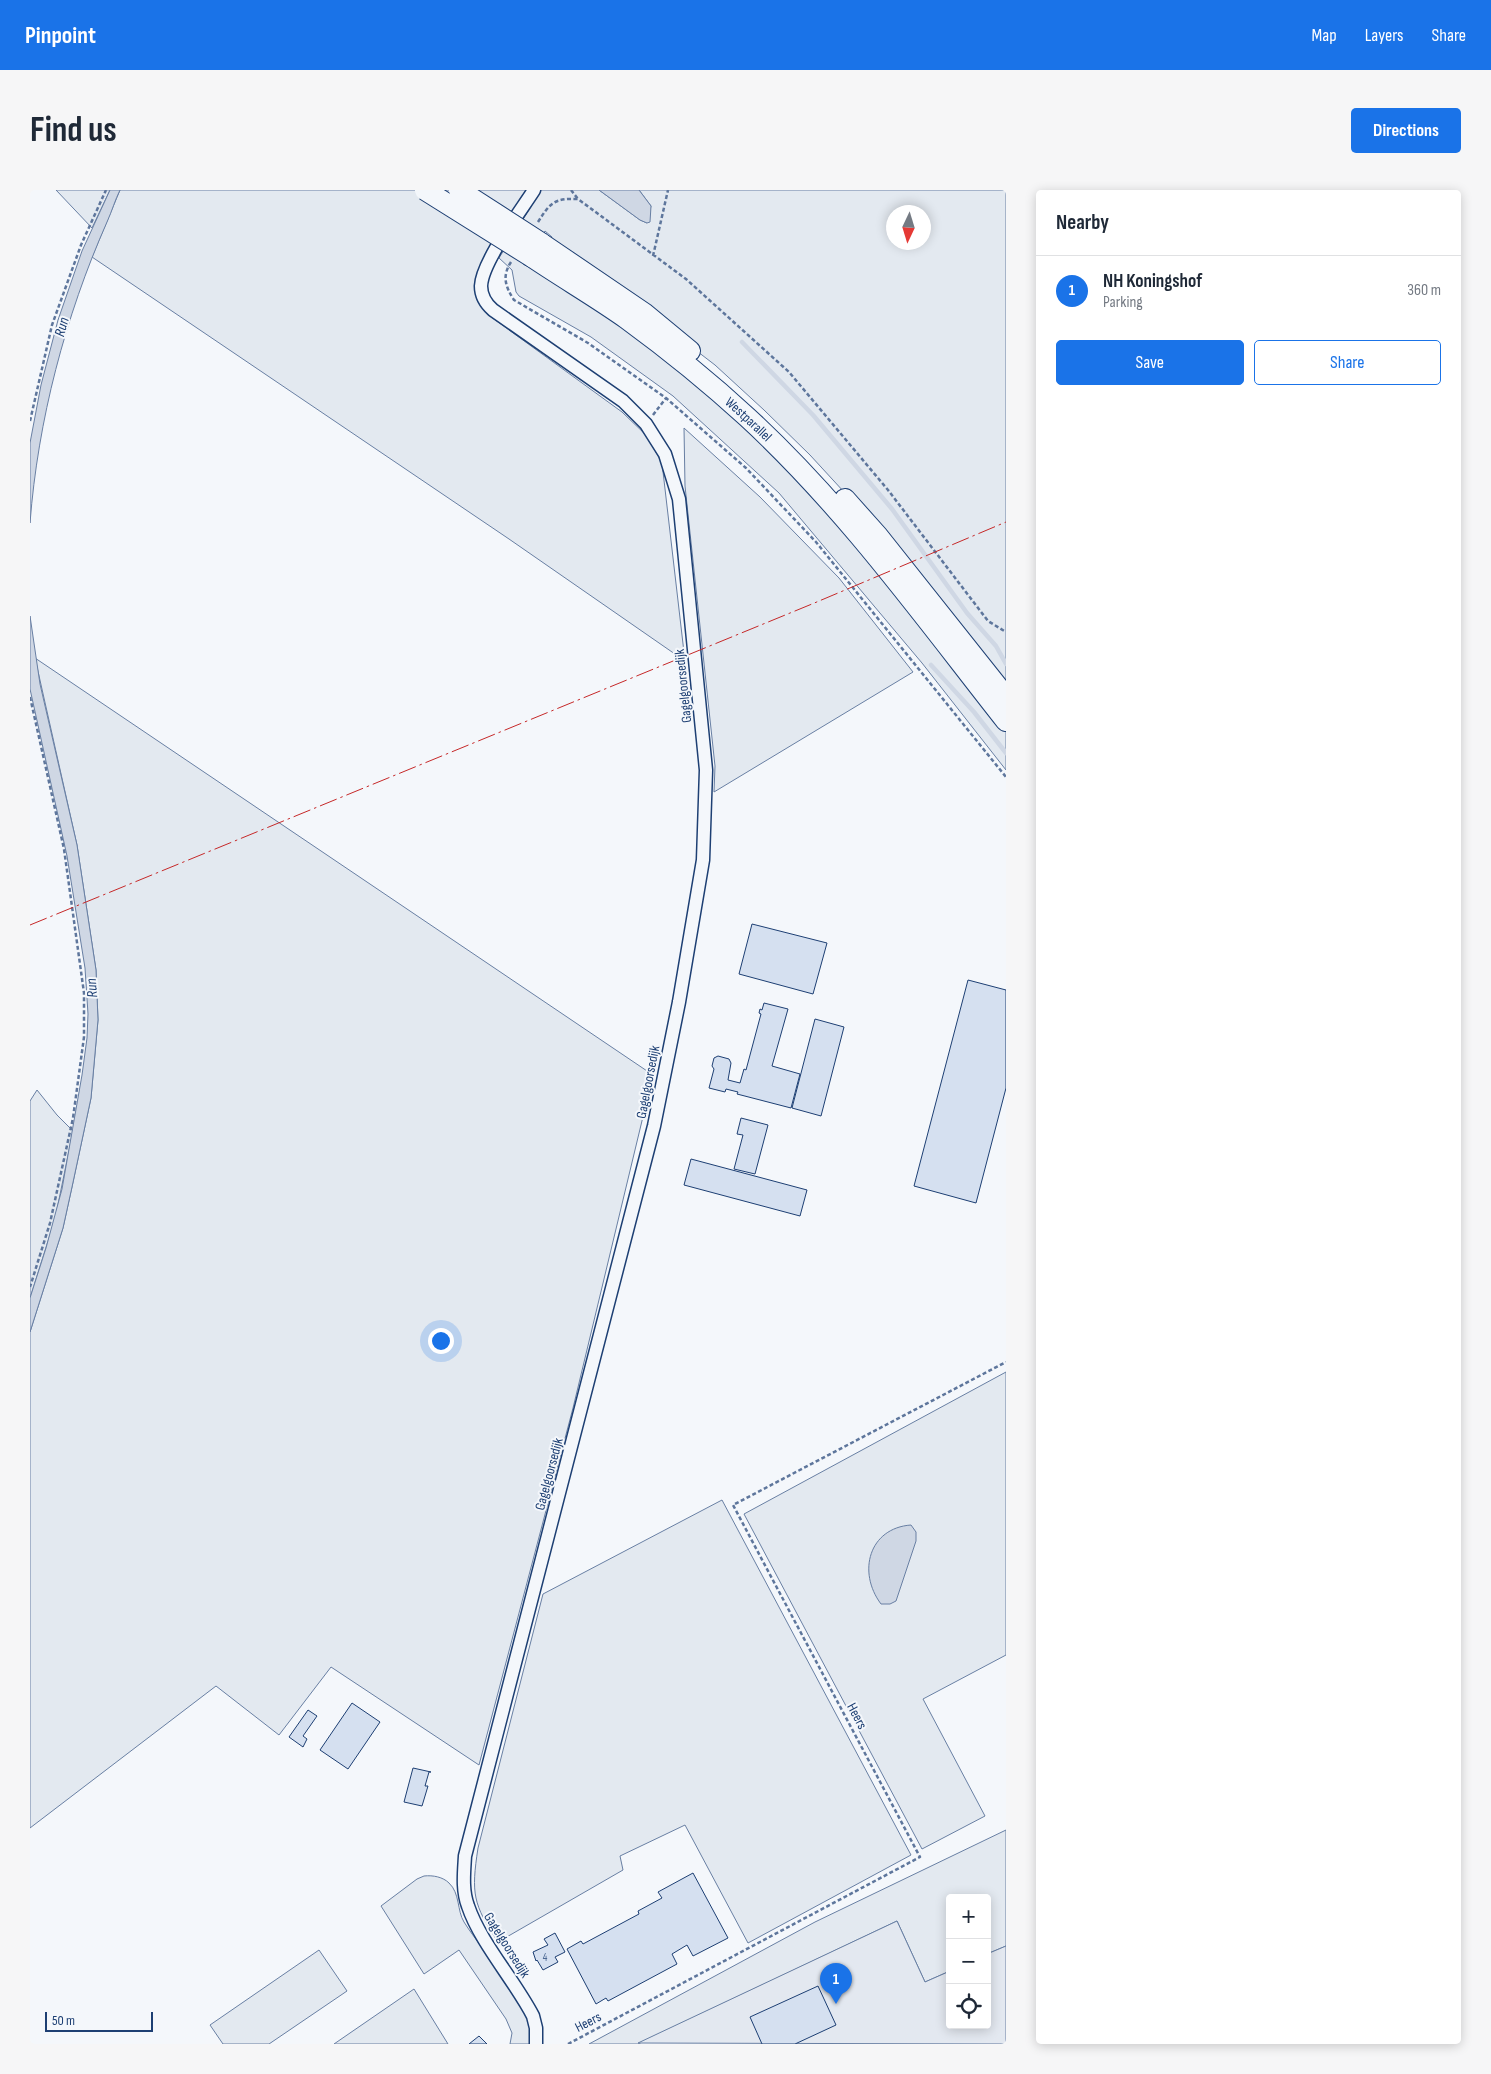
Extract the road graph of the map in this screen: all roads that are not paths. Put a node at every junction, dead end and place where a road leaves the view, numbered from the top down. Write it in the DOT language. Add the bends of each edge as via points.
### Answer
graph roads {
  1 [pos="425,190"];
  2 [pos="459,190"];
  3 [pos="534,190"];
  4 [pos="535,243"];
  5 [pos="1006,697"];
  6 [pos="1006,721"];
  7 [pos="536,2044"];
  1 -- 4 [label="main road, Westparallel, bridge"];
  2 -- 4 [label="main road, Westparallel, bridge"];
  3 -- 7 [label="street, Gagelgoorsedijk" via="492,256 484,273 482,296 486,304 623,402 646,424 665,454 679,499 706,770 703,860 654,1126 465,1856 463,1882 467,1905 475,1924 533,2016"];
  4 -- 5 [label="main road, Westparallel" via="644,313 758,409 878,536"];
  4 -- 6 [label="main road, Westparallel" via="747,417 866,544"];
}
